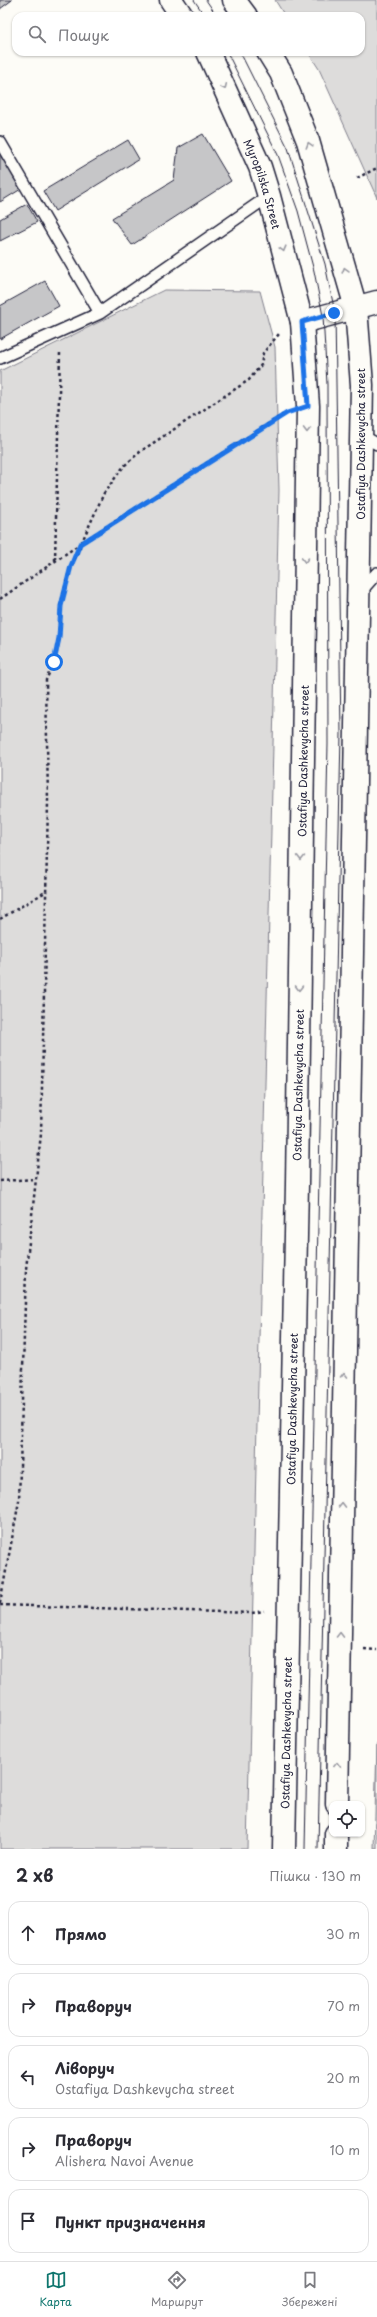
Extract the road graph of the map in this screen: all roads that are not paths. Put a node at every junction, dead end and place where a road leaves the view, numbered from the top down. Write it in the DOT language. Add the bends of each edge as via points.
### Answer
graph roads {
  1 [pos="171,0"];
  2 [pos="234,0"];
  3 [pos="179,12"];
  4 [pos="243,12"];
  5 [pos="210,56"];
  6 [pos="270,56"];
  7 [pos="0,142"];
  8 [pos="269,196"];
  9 [pos="377,302"];
  10 [pos="356,308"];
  11 [pos="100,313"];
  12 [pos="302,322"];
  13 [pos="0,358"];
  14 [pos="369,439"];
  15 [pos="377,573"];
  16 [pos="358,594"];
  17 [pos="337,1801"];
  18 [pos="336,1837"];
  19 [pos="284,1849"];
  20 [pos="336,1849"];
  1 -- 3 [label="street"];
  2 -- 4 [label="street"];
  5 -- 8 [label="street, Myropilska Street, one-way" via="260,167"];
  10 -- 6 [label="street, one-way" via="308,141 281,73"];
  7 -- 11 [label="lane"];
  8 -- 11 [label="lane"];
  8 -- 12 [label="street, Myropilska Street, one-way"];
  9 -- 10 [label="street"];
  10 -- 12 [label="street"];
  10 -- 14 [label="street, Ostafiya Dashkevycha street"];
  11 -- 13 [label="lane"];
  12 -- 19 [label="street, Ostafiya Dashkevycha street, one-way" via="308,406"];
  14 -- 16 [label="street, Ostafiya Dashkevycha street"];
  15 -- 16 [label="lane"];
  17 -- 16 [label="street, Ostafiya Dashkevycha street, one-way"];
  18 -- 20 [label="street"];
}
